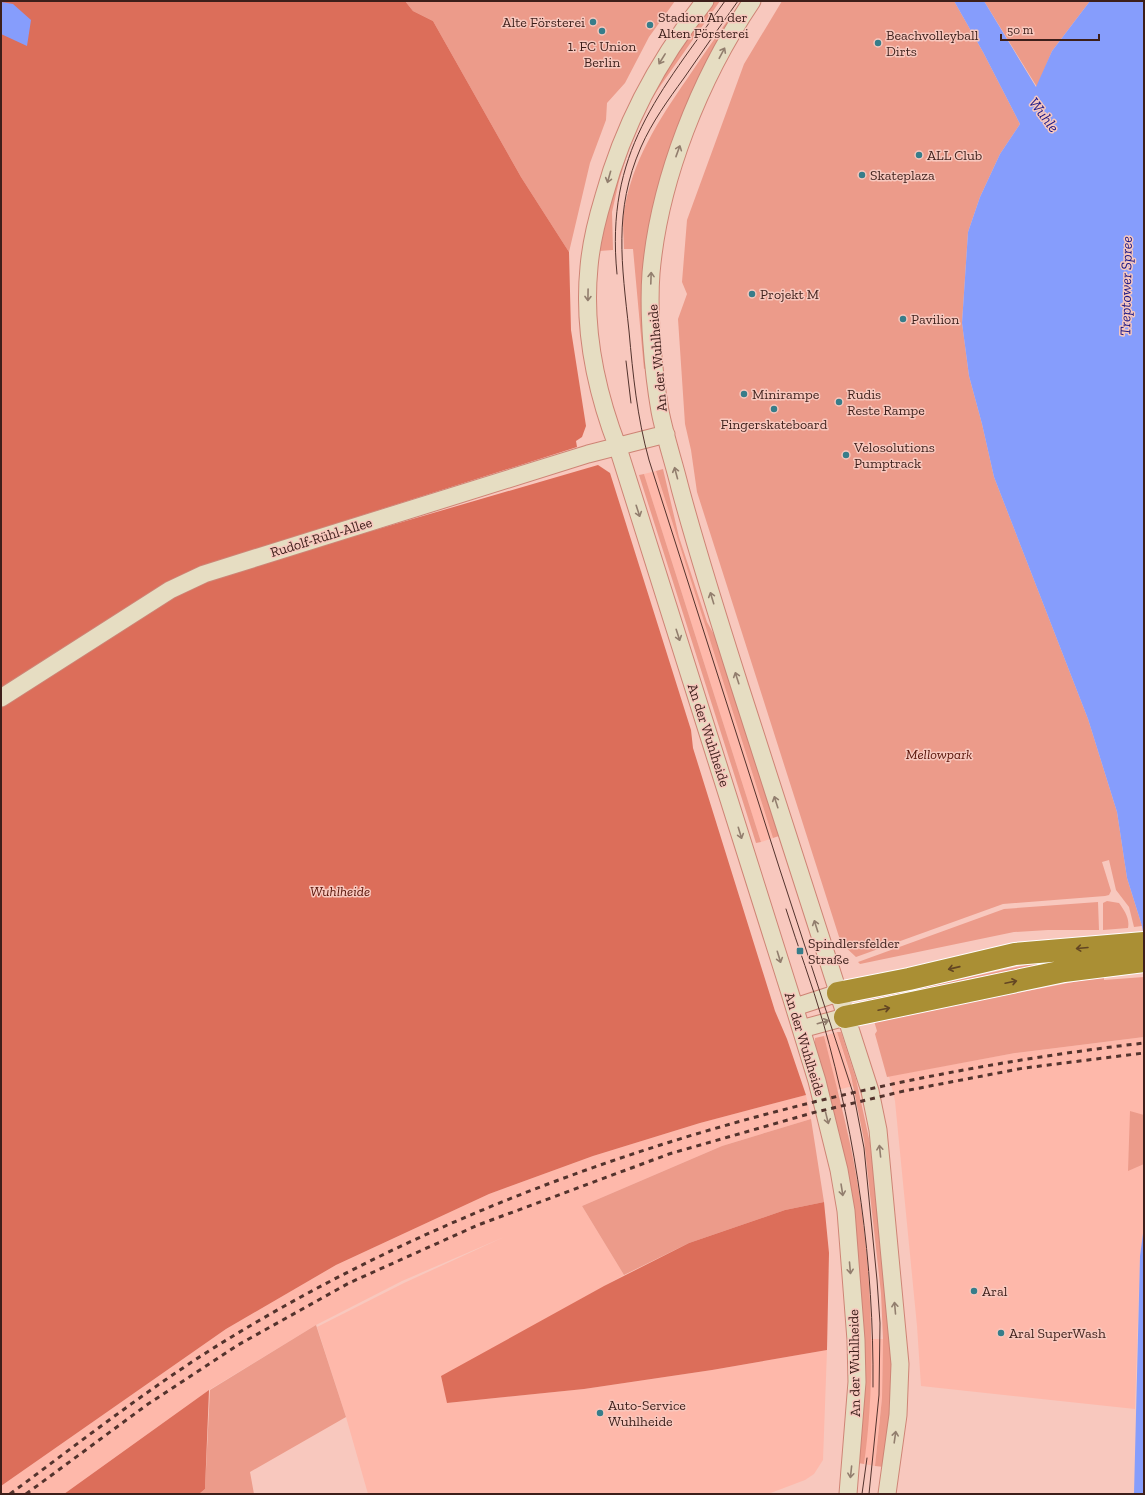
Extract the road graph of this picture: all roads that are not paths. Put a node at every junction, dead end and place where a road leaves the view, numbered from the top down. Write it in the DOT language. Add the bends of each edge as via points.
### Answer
graph roads {
  1 [pos="704,1"];
  2 [pos="752,1"];
  3 [pos="666,434"];
  4 [pos="618,448"];
  5 [pos="1,698"];
  6 [pos="1144,943"];
  7 [pos="1121,954"];
  8 [pos="1144,961"];
  9 [pos="838,993"];
  10 [pos="795,1007"];
  11 [pos="845,1017"];
  12 [pos="801,1029"];
  13 [pos="848,1494"];
  14 [pos="887,1494"];
  1 -- 4 [label="main road, An der Wuhlheide, one-way" via="679,33 644,90 613,163 596,224 589,268 588,308 592,359 606,416"];
  3 -- 2 [label="main road, An der Wuhlheide, one-way" via="660,410 654,360 651,307 651,276 660,214 678,151 699,100 740,19"];
  3 -- 4 [label="main road, Rudolf-Rühl-Allee"];
  9 -- 3 [label="main road, An der Wuhlheide, one-way" via="723,636"];
  4 -- 5 [label="main road, Rudolf-Rühl-Allee" via="583,456 204,574 170,590"];
  4 -- 10 [label="main road, An der Wuhlheide, one-way"];
  6 -- 7 [label="highway"];
  7 -- 8 [label="highway"];
  7 -- 9 [label="highway, one-way" via="1015,954"];
  11 -- 7 [label="highway, one-way" via="1064,971"];
  9 -- 10 [label="main road"];
  9 -- 11 [label="main road, An der Wuhlheide"];
  10 -- 12 [label="main road, An der Wuhlheide"];
  12 -- 11 [label="main road, one-way"];
  14 -- 11 [label="main road, An der Wuhlheide, one-way" via="896,1433 900,1364 894,1286 878,1130 870,1091"];
  12 -- 13 [label="main road, An der Wuhlheide, one-way" via="817,1081 839,1170 846,1211 856,1340 856,1403"];
}
